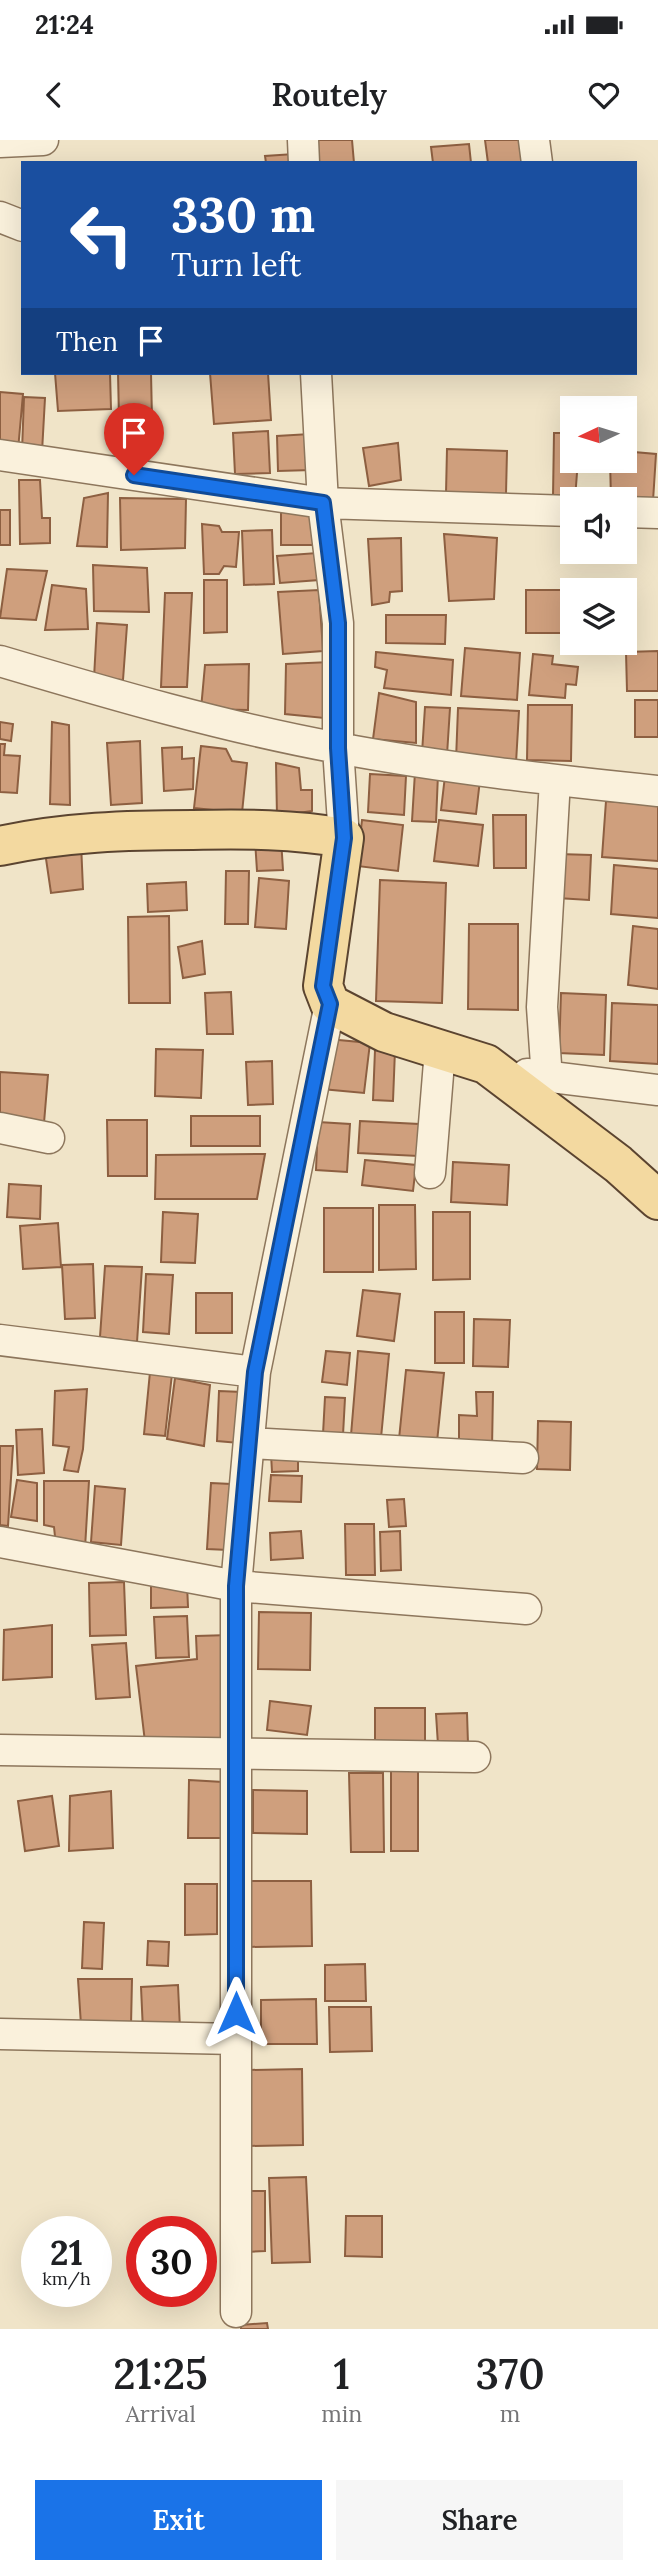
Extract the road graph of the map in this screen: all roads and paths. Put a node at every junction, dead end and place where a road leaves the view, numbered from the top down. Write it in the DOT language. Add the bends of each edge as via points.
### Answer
graph roads {
  1 [pos="37,140"];
  2 [pos="303,140"];
  3 [pos="534,140"];
  4 [pos="0,142"];
  5 [pos="304,161"];
  6 [pos="537,161"];
  7 [pos="0,217"];
  8 [pos="21,225"];
  9 [pos="316,375"];
  10 [pos="0,456"];
  11 [pos="323,503"];
  12 [pos="560,511"];
  13 [pos="637,512"];
  14 [pos="658,513"];
  15 [pos="0,661"];
  16 [pos="338,748"];
  17 [pos="555,780"];
  18 [pos="658,791"];
  19 [pos="344,838"];
  20 [pos="0,846"];
  21 [pos="330,1004"];
  22 [pos="440,1050"];
  23 [pos="486,1065"];
  24 [pos="547,1079"];
  25 [pos="658,1090"];
  26 [pos="0,1128"];
  27 [pos="49,1139"];
  28 [pos="430,1173"];
  29 [pos="658,1200"];
  30 [pos="0,1340"];
  31 [pos="255,1372"];
  32 [pos="249,1443"];
  33 [pos="523,1458"];
  34 [pos="0,1542"];
  35 [pos="236,1586"];
  36 [pos="526,1609"];
  37 [pos="0,1750"];
  38 [pos="237,1755"];
  39 [pos="475,1757"];
  40 [pos="0,2034"];
  41 [pos="236,2039"];
  42 [pos="236,2312"];
  1 -- 4 [label="street"];
  2 -- 5 [label="street"];
  3 -- 6 [label="street"];
  7 -- 8 [label="street"];
  9 -- 11 [label="street"];
  10 -- 11 [label="street"];
  11 -- 12 [label="street"];
  11 -- 16 [label="street" via="338,623"];
  13 -- 14 [label="street"];
  15 -- 16 [label="street" via="163,709"];
  16 -- 17 [label="street"];
  16 -- 19 [label="street"];
  17 -- 18 [label="street"];
  17 -- 24 [label="street" via="542,1007"];
  19 -- 20 [label="main road" via="263,829 129,830"];
  19 -- 21 [label="main road" via="323,986"];
  21 -- 22 [label="main road" via="384,1032"];
  21 -- 31 [label="street"];
  22 -- 23 [label="main road"];
  22 -- 28 [label="street"];
  23 -- 24 [label="street"];
  23 -- 29 [label="main road" via="618,1164"];
  24 -- 25 [label="street"];
  26 -- 27 [label="street"];
  30 -- 31 [label="street"];
  31 -- 32 [label="street"];
  32 -- 33 [label="street"];
  32 -- 35 [label="street"];
  34 -- 35 [label="street"];
  35 -- 36 [label="street"];
  35 -- 38 [label="street"];
  37 -- 38 [label="street"];
  38 -- 39 [label="street"];
  38 -- 41 [label="street"];
  40 -- 41 [label="street"];
  41 -- 42 [label="street"];
}
